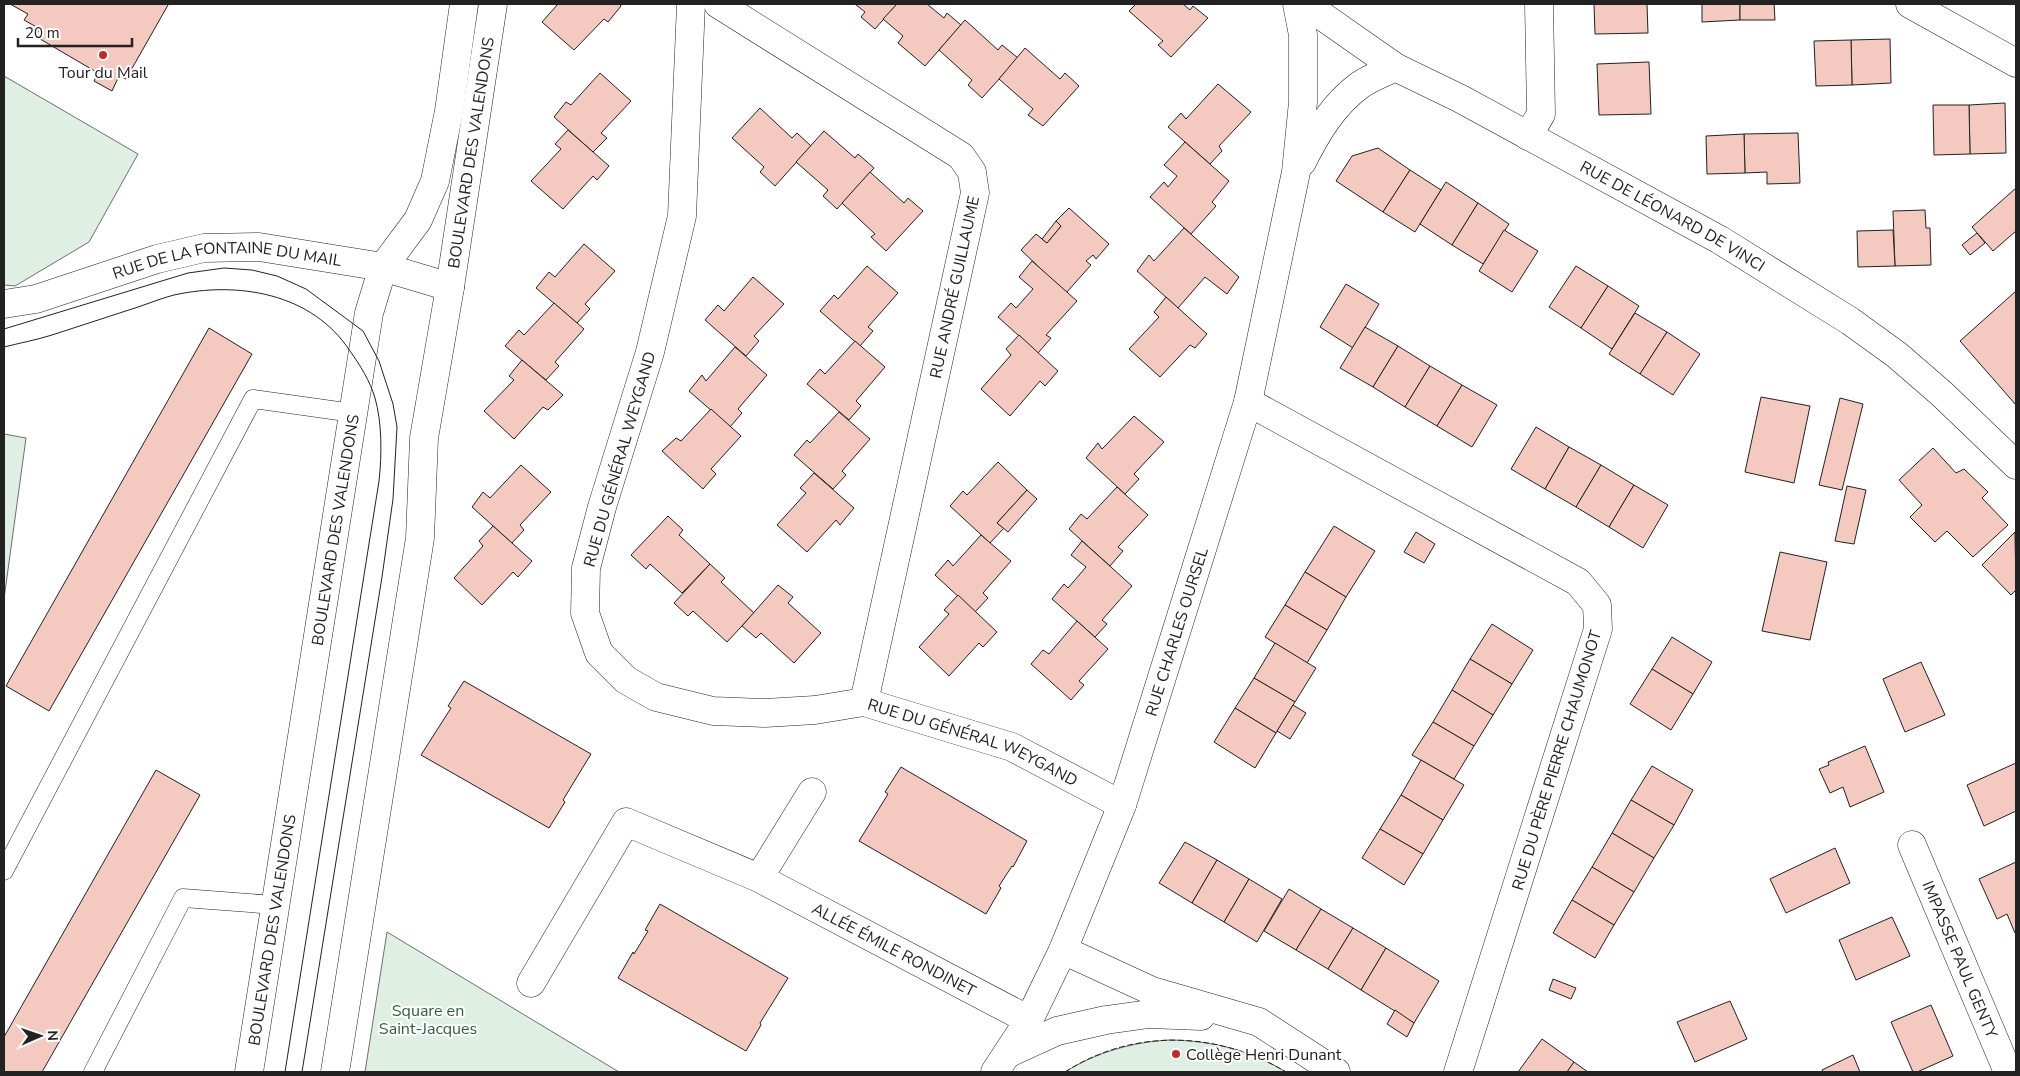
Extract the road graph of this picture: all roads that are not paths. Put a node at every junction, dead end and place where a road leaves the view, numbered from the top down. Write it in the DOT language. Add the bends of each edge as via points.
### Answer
graph roads {
  1 [pos="464,4"];
  2 [pos="493,4"];
  3 [pos="691,4"];
  4 [pos="718,4"];
  5 [pos="1297,4"];
  6 [pos="1305,4"];
  7 [pos="1539,4"];
  8 [pos="1910,4"];
  9 [pos="2016,63"];
  10 [pos="1395,67"];
  11 [pos="1528,136"];
  12 [pos="1296,172"];
  13 [pos="383,267"];
  14 [pos="450,288"];
  15 [pos="4,304"];
  16 [pos="1248,402"];
  17 [pos="354,413"];
  18 [pos="2016,465"];
  19 [pos="864,702"];
  20 [pos="812,792"];
  21 [pos="1122,805"];
  22 [pos="1912,845"];
  23 [pos="4,871"];
  24 [pos="759,878"];
  25 [pos="276,905"];
  26 [pos="1063,950"];
  27 [pos="531,983"];
  28 [pos="1029,1020"];
  29 [pos="1259,1022"];
  30 [pos="1001,1063"];
  31 [pos="93,1072"];
  32 [pos="249,1072"];
  33 [pos="335,1072"];
  34 [pos="1336,1072"];
  35 [pos="1458,1072"];
  36 [pos="2008,1072"];
  1 -- 13 [label="street, BOULEVARD DES VALENDONS" via="435,181 418,220"];
  2 -- 14 [label="street, BOULEVARD DES VALENDONS"];
  3 -- 19 [label="street, RUE DU GÉNÉRAL WEYGAND" via="682,216 650,352 586,568 585,613 599,653 626,680 656,697 714,711 765,713 815,710"];
  4 -- 19 [label="street, RUE ANDRÉ GUILLAUME" via="961,156 972,172 975,193"];
  5 -- 12 [label="street, RUE CHARLES OURSEL" via="1303,35 1303,102"];
  6 -- 10 [label="street, RUE DE LÉONARD DE VINCI"];
  7 -- 11 [label="street" via="1541,114"];
  8 -- 9 [label="street"];
  10 -- 11 [label="street, RUE DE LÉONARD DE VINCI"];
  10 -- 12 [label="street, RUE CHARLES OURSEL" via="1361,84 1337,106 1317,132"];
  11 -- 18 [label="street, RUE DE LÉONARD DE VINCI" via="1720,240 1850,321 1927,381"];
  12 -- 16 [label="street, RUE CHARLES OURSEL"];
  13 -- 14 [label="street, RUE DE LA FONTAINE DU MAIL"];
  13 -- 15 [label="street, RUE DE LA FONTAINE DU MAIL" via="259,247 204,248 156,259 36,299"];
  13 -- 17 [label="street, BOULEVARD DES VALENDONS" via="370,312"];
  14 -- 33 [label="street, BOULEVARD DES VALENDONS" via="424,438 420,538"];
  16 -- 21 [label="street, RUE CHARLES OURSEL"];
  16 -- 35 [label="street, RUE DU PÈRE PIERRE CHAUMONOT" via="1578,582 1597,605 1598,629"];
  17 -- 23 [label="lane" via="253,399"];
  17 -- 25 [label="street, BOULEVARD DES VALENDONS"];
  19 -- 21 [label="street, RUE DU GÉNÉRAL WEYGAND" via="1012,747"];
  20 -- 24 [label="street"];
  21 -- 26 [label="street, RUE CHARLES OURSEL"];
  22 -- 36 [label="street, IMPASSE PAUL GENTY"];
  24 -- 27 [label="street, ALLÉE ÉMILE RONDINET" via="626,822"];
  24 -- 28 [label="street, ALLÉE ÉMILE RONDINET"];
  25 -- 31 [label="lane" via="183,898"];
  25 -- 32 [label="street, BOULEVARD DES VALENDONS"];
  26 -- 28 [label="street, RUE CHARLES OURSEL"];
  26 -- 29 [label="street" via="1152,992"];
  28 -- 30 [label="street, RUE CHARLES OURSEL"];
  29 -- 30 [label="street" via="1218,1016 1149,1014 1057,1031"];
  29 -- 34 [label="street"];
}
